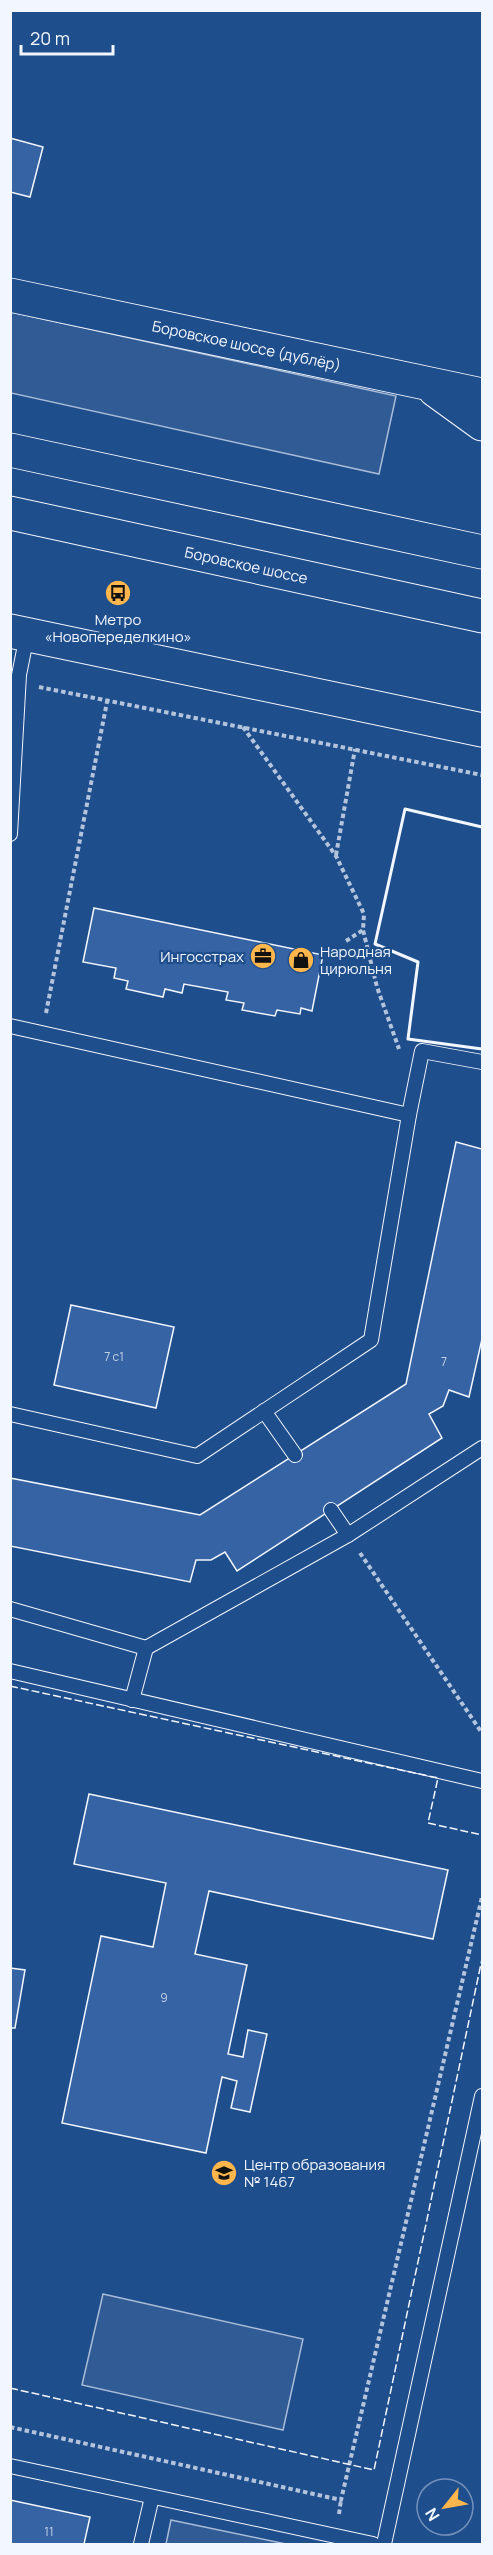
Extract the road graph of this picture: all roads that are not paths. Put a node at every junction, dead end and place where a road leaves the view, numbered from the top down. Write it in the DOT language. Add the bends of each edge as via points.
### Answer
graph roads {
  1 [pos="10,295"];
  2 [pos="425,382"];
  3 [pos="483,395"];
  4 [pos="483,424"];
  5 [pos="10,450"];
  6 [pos="10,513"];
  7 [pos="483,552"];
  8 [pos="483,616"];
  9 [pos="19,633"];
  10 [pos="483,730"];
  11 [pos="10,834"];
  12 [pos="10,1026"];
  13 [pos="483,1062"];
  14 [pos="409,1115"];
  15 [pos="264,1411"];
  16 [pos="10,1414"];
  17 [pos="483,1448"];
  18 [pos="295,1455"];
  19 [pos="331,1510"];
  20 [pos="348,1535"];
  21 [pos="10,1609"];
  22 [pos="146,1648"];
  23 [pos="10,1671"];
  24 [pos="132,1700"];
  25 [pos="483,1780"];
  26 [pos="483,2096"];
  27 [pos="10,2466"];
  28 [pos="152,2497"];
  29 [pos="306,2537"];
  30 [pos="141,2544"];
  31 [pos="373,2544"];
  32 [pos="384,2544"];
  1 -- 2 [label="street, Боровское шоссе (дублёр)"];
  2 -- 3 [label="street, Боровское шоссе (дублёр)"];
  2 -- 4 [label="street"];
  5 -- 7 [label="street"];
  6 -- 8 [label="street, Боровское шоссе"];
  9 -- 10 [label="street"];
  9 -- 11 [label="lane"];
  12 -- 14 [label="lane"];
  13 -- 14 [label="lane" via="422,1052"];
  14 -- 15 [label="lane" via="370,1340"];
  15 -- 16 [label="lane" via="196,1456"];
  15 -- 18 [label="lane"];
  17 -- 20 [label="lane"];
  19 -- 20 [label="lane"];
  20 -- 22 [label="lane"];
  21 -- 22 [label="lane"];
  22 -- 24 [label="lane"];
  23 -- 24 [label="lane"];
  24 -- 25 [label="lane"];
  26 -- 32 [label="lane"];
  27 -- 28 [label="lane"];
  28 -- 29 [label="lane"];
  28 -- 30 [label="lane"];
  29 -- 31 [label="lane"];
}
